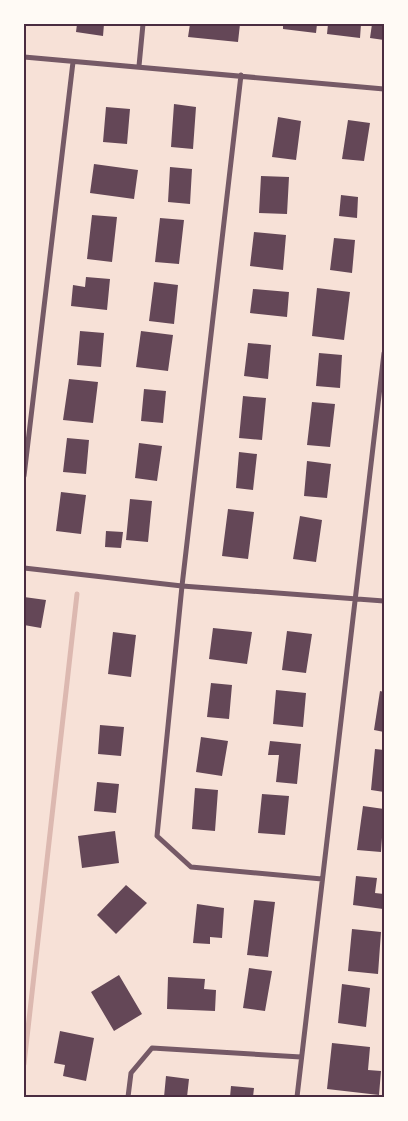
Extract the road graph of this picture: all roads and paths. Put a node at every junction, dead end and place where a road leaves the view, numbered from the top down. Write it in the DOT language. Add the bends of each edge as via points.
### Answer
graph roads {
  1 [pos="144,24"];
  2 [pos="24,57"];
  3 [pos="73,62"];
  4 [pos="139,66"];
  5 [pos="241,75"];
  6 [pos="384,89"];
  7 [pos="384,353"];
  8 [pos="382,400"];
  9 [pos="24,476"];
  10 [pos="24,568"];
  11 [pos="182,586"];
  12 [pos="356,599"];
  13 [pos="384,602"];
  14 [pos="322,879"];
  15 [pos="301,1057"];
  16 [pos="128,1097"];
  17 [pos="297,1097"];
  1 -- 4 [label="street"];
  2 -- 3 [label="street"];
  3 -- 4 [label="street"];
  3 -- 9 [label="street"];
  4 -- 5 [label="street"];
  5 -- 6 [label="street"];
  5 -- 11 [label="street"];
  7 -- 8 [label="street"];
  8 -- 12 [label="street"];
  10 -- 11 [label="street"];
  11 -- 12 [label="street"];
  11 -- 14 [label="street" via="157,836 191,867"];
  12 -- 13 [label="street"];
  12 -- 14 [label="street"];
  14 -- 15 [label="street"];
  15 -- 16 [label="street" via="152,1048 131,1073"];
  15 -- 17 [label="street"];
}
